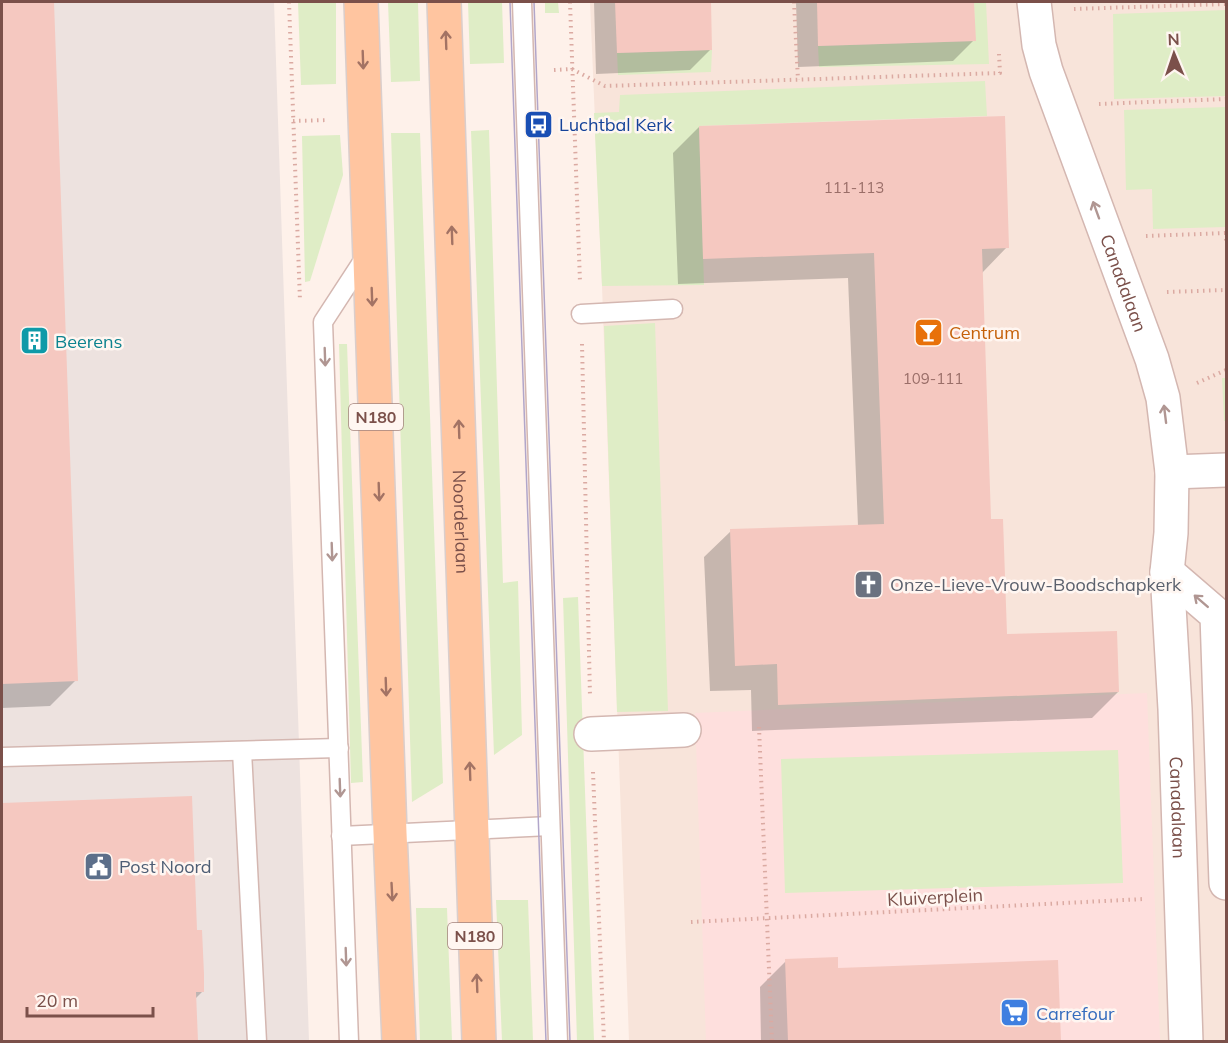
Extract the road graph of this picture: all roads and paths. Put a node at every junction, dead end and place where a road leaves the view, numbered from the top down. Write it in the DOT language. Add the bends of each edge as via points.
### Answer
graph roads {
  1 [pos="361,2"];
  2 [pos="444,2"];
  3 [pos="522,2"];
  4 [pos="570,2"];
  5 [pos="794,2"];
  6 [pos="1227,4"];
  7 [pos="1034,6"];
  8 [pos="999,49"];
  9 [pos="572,69"];
  10 [pos="798,80"];
  11 [pos="1227,99"];
  12 [pos="1060,105"];
  13 [pos="1226,233"];
  14 [pos="1106,238"];
  15 [pos="1227,243"];
  16 [pos="370,249"];
  17 [pos="1227,290"];
  18 [pos="1128,294"];
  19 [pos="673,309"];
  20 [pos="581,314"];
  21 [pos="1227,470"];
  22 [pos="1172,472"];
  23 [pos="1167,572"];
  24 [pos="759,727"];
  25 [pos="684,730"];
  26 [pos="591,734"];
  27 [pos="339,748"];
  28 [pos="242,751"];
  29 [pos="2,757"];
  30 [pos="550,826"];
  31 [pos="472,830"];
  32 [pos="390,833"];
  33 [pos="341,836"];
  34 [pos="1227,883"];
  35 [pos="1180,898"];
  36 [pos="766,919"];
  37 [pos="690,922"];
  38 [pos="257,1041"];
  39 [pos="349,1041"];
  40 [pos="399,1041"];
  41 [pos="479,1041"];
  42 [pos="558,1041"];
  43 [pos="604,1041"];
  44 [pos="772,1041"];
  45 [pos="1186,1041"];
  1 -- 16 [label="main road, N180, one-way"];
  31 -- 2 [label="main road, Noorderlaan / N180, one-way"];
  3 -- 30 [label="lane"];
  4 -- 9 [label="path"];
  5 -- 10 [label="path"];
  6 -- 7 [label="path"];
  7 -- 12 [label="street, Canadalaan" via="1039,45"];
  8 -- 10 [label="path" via="1000,73"];
  9 -- 10 [label="path" via="605,86"];
  9 -- 20 [label="path"];
  11 -- 12 [label="path"];
  14 -- 12 [label="street, Canadalaan, one-way"];
  13 -- 14 [label="path"];
  13 -- 15 [label="path"];
  14 -- 18 [label="street, Canadalaan"];
  16 -- 27 [label="lane, one-way" via="323,322"];
  16 -- 32 [label="main road, N180, one-way"];
  17 -- 18 [label="path"];
  22 -- 18 [label="street, Canadalaan, one-way" via="1163,398"];
  19 -- 20 [label="lane"];
  20 -- 26 [label="path"];
  21 -- 22 [label="street"];
  22 -- 23 [label="street, Canadalaan"];
  34 -- 23 [label="street, one-way" via="1217,615"];
  23 -- 35 [label="street, Canadalaan"];
  24 -- 36 [label="path"];
  25 -- 26 [label="street"];
  26 -- 43 [label="path"];
  27 -- 28 [label="lane"];
  27 -- 33 [label="lane, one-way"];
  28 -- 29 [label="lane"];
  28 -- 38 [label="lane"];
  30 -- 31 [label="lane"];
  30 -- 42 [label="lane"];
  31 -- 32 [label="lane"];
  41 -- 31 [label="main road, Noorderlaan / N180, one-way"];
  32 -- 33 [label="lane"];
  32 -- 40 [label="main road, N180, one-way"];
  33 -- 39 [label="lane, one-way"];
  35 -- 36 [label="path, Kluiverplein"];
  35 -- 45 [label="street, Canadalaan"];
  36 -- 37 [label="path, Kluiverplein"];
  36 -- 44 [label="path"];
}
